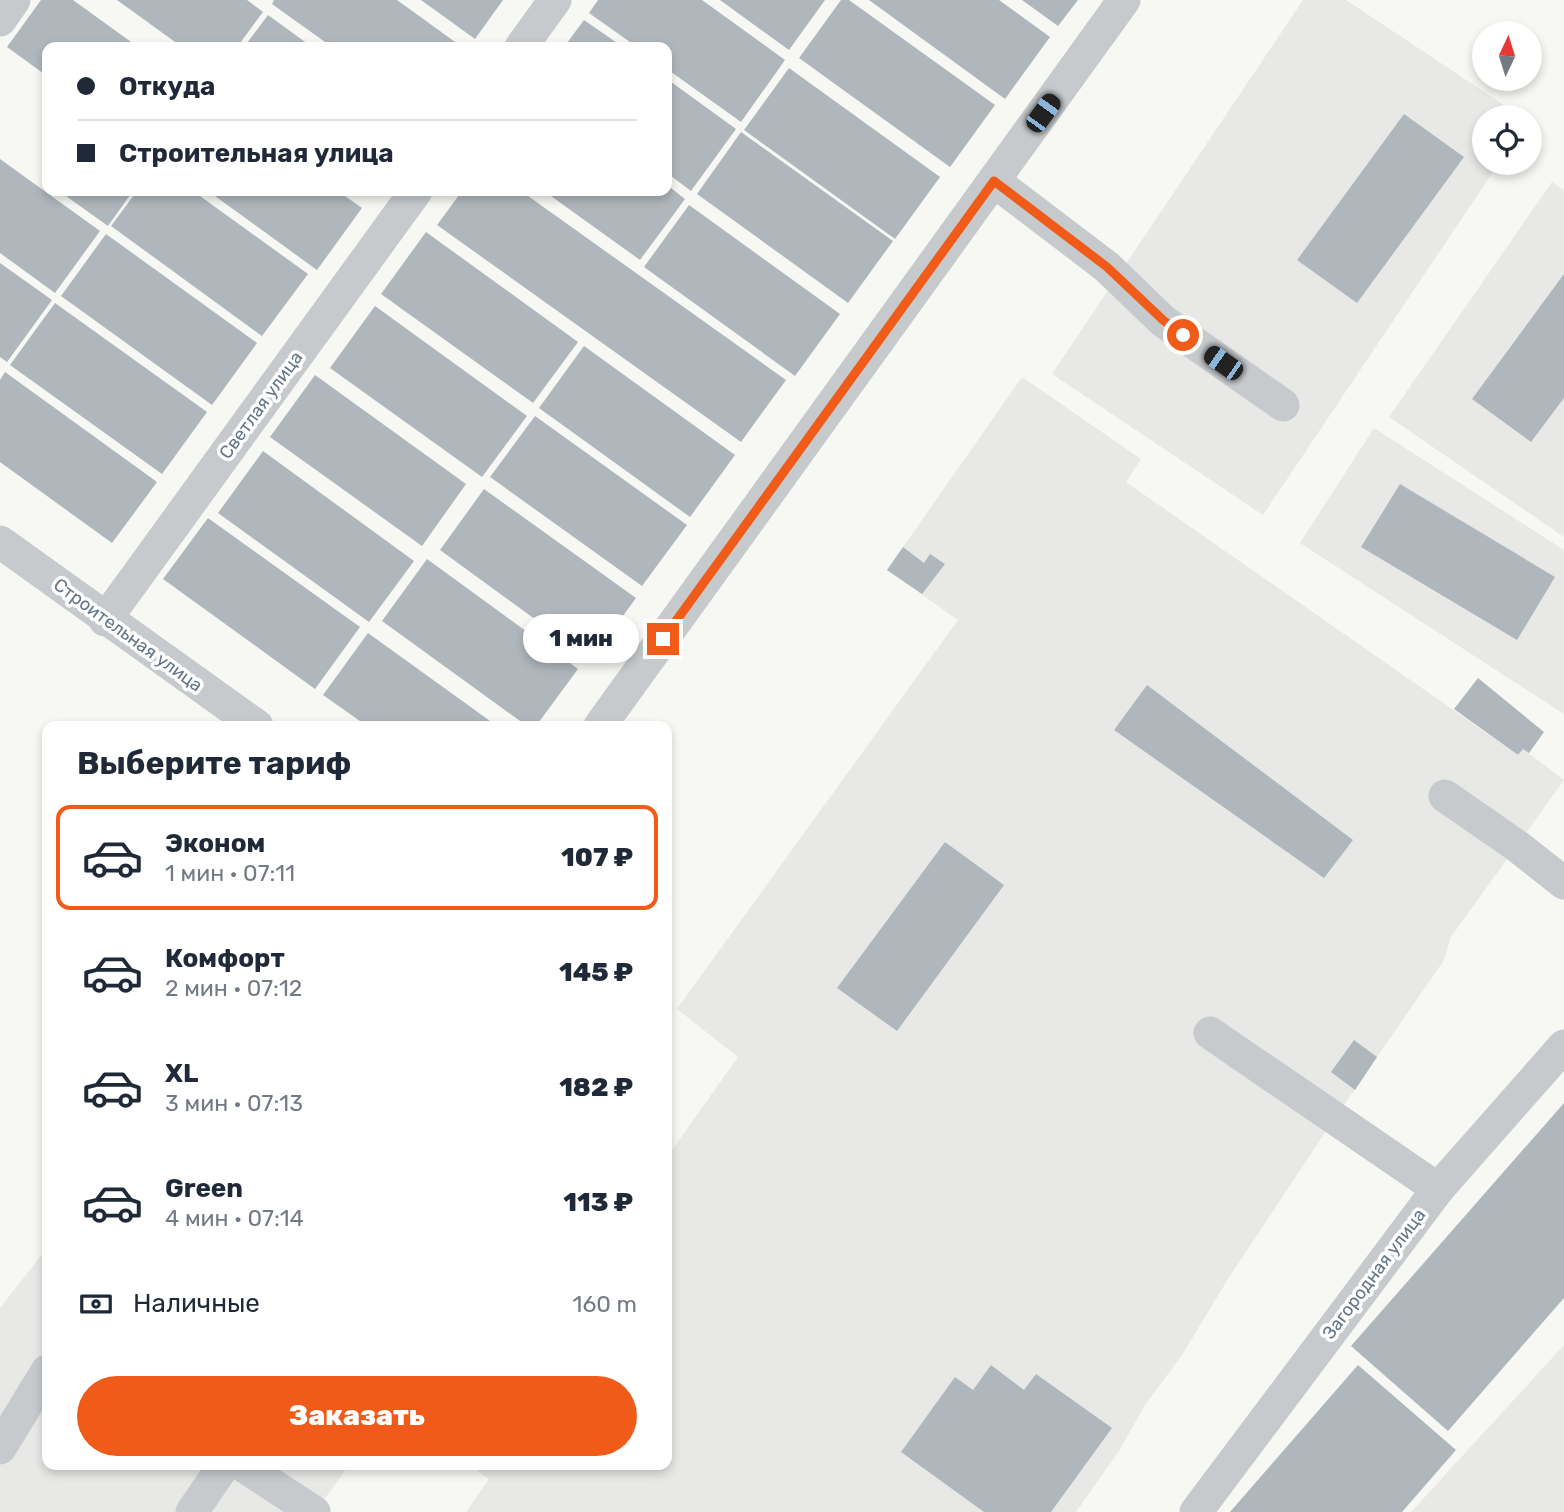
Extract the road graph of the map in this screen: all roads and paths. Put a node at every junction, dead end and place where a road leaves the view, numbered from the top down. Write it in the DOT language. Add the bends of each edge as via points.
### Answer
graph roads {
  1 [pos="14,0"];
  2 [pos="555,0"];
  3 [pos="1125,0"];
  4 [pos="0,20"];
  5 [pos="525,42"];
  6 [pos="994,181"];
  7 [pos="412,196"];
  8 [pos="1283,405"];
  9 [pos="0,542"];
  10 [pos="105,620"];
  11 [pos="250,721"];
  12 [pos="604,721"];
  13 [pos="1446,796"];
  14 [pos="1564,883"];
  15 [pos="1210,1033"];
  16 [pos="1564,1046"];
  17 [pos="1437,1189"];
  18 [pos="42,1379"];
  19 [pos="0,1448"];
  20 [pos="221,1470"];
  21 [pos="250,1470"];
  22 [pos="192,1512"];
  23 [pos="314,1512"];
  24 [pos="1196,1512"];
  1 -- 4 [label="street"];
  2 -- 5 [label="street"];
  3 -- 6 [label="street"];
  6 -- 8 [label="street" via="1107,267 1163,320"];
  6 -- 12 [label="street"];
  7 -- 10 [label="street, Светлая улица"];
  9 -- 10 [label="street, Строительная улица"];
  10 -- 11 [label="street, Строительная улица"];
  13 -- 14 [label="street"];
  15 -- 17 [label="street"];
  16 -- 17 [label="street, Загородная улица"];
  17 -- 24 [label="street, Загородная улица"];
  18 -- 19 [label="street"];
  20 -- 22 [label="street"];
  21 -- 23 [label="street"];
}
